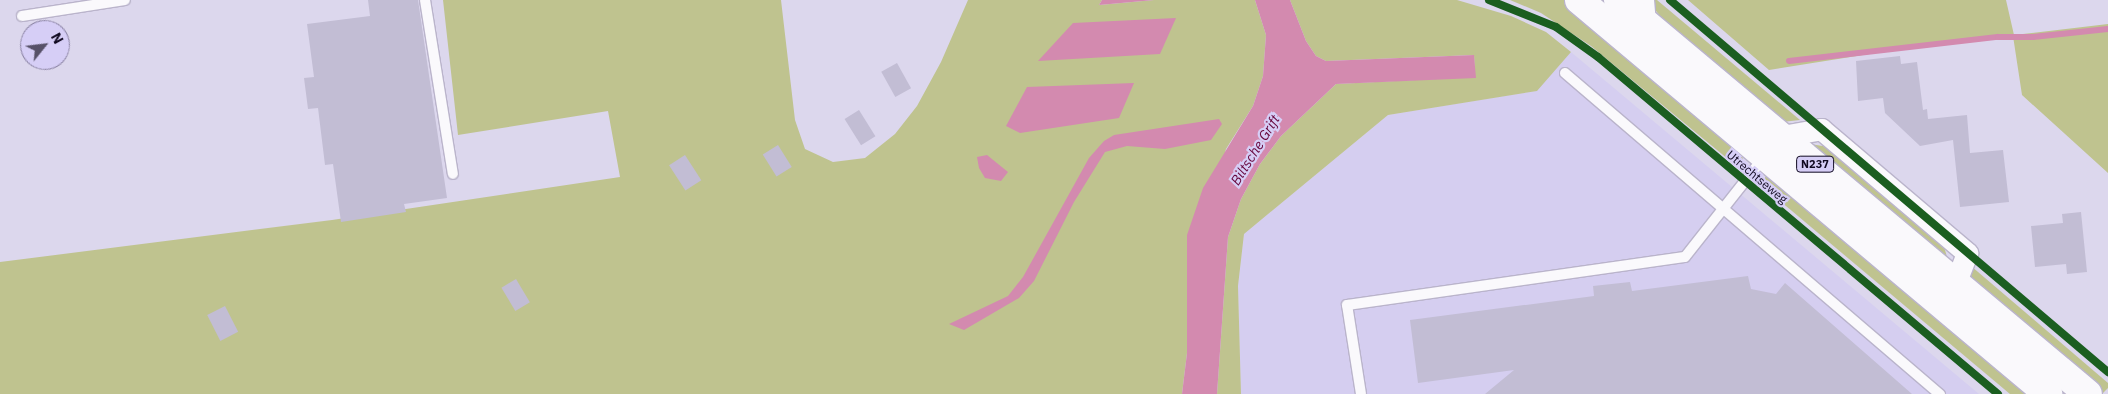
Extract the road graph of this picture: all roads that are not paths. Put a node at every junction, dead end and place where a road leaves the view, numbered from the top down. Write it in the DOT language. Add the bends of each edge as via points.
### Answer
graph roads {
  1 [pos="126,0"];
  2 [pos="425,0"];
  3 [pos="1579,0"];
  4 [pos="1618,0"];
  5 [pos="1644,11"];
  6 [pos="22,16"];
  7 [pos="1565,73"];
  8 [pos="1773,146"];
  9 [pos="453,174"];
  10 [pos="1723,210"];
  11 [pos="1362,394"];
  12 [pos="1940,394"];
  13 [pos="2048,394"];
  14 [pos="2088,394"];
  1 -- 6 [label="lane"];
  2 -- 9 [label="lane"];
  3 -- 8 [label="main road, Utrechtseweg / N237"];
  4 -- 5 [label="main road, Utrechtseweg / N237"];
  5 -- 8 [label="main road, Utrechtseweg / N237"];
  7 -- 10 [label="lane"];
  8 -- 10 [label="lane"];
  8 -- 13 [label="main road, Utrechtseweg / N237"];
  8 -- 14 [label="main road, Utrechtseweg / N237" via="1955,284"];
  10 -- 11 [label="lane" via="1685,257 1347,306"];
  10 -- 12 [label="lane"];
}
